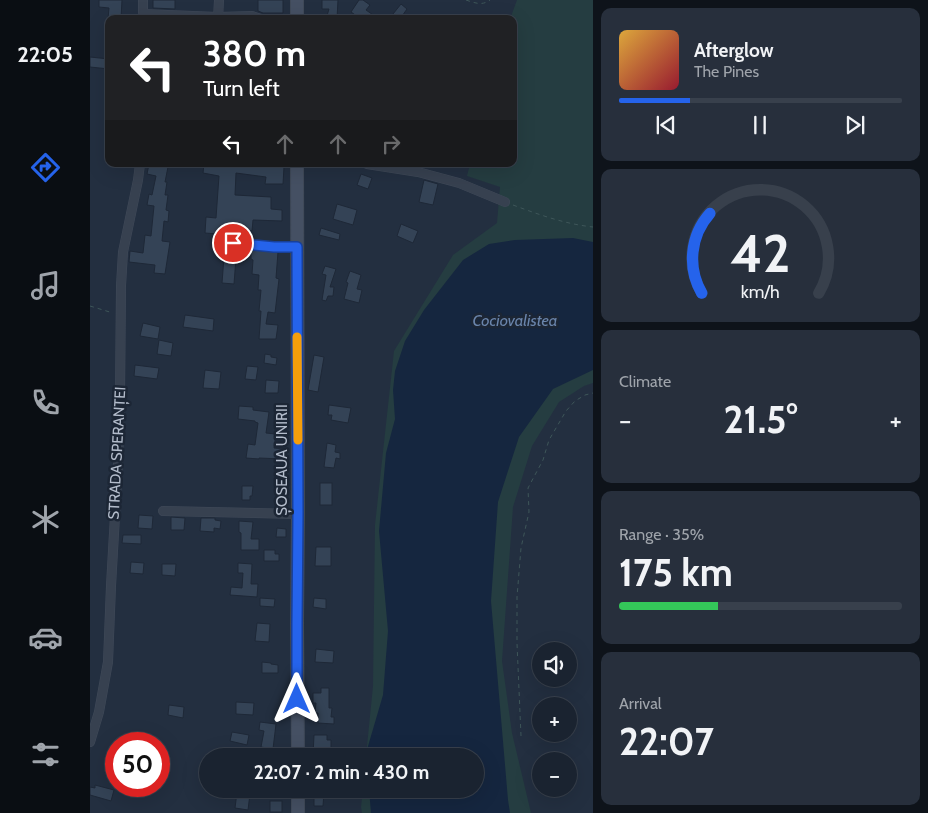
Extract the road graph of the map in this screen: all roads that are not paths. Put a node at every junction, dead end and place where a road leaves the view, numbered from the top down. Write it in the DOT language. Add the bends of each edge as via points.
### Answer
graph roads {
  1 [pos="143,0"];
  2 [pos="219,0"];
  3 [pos="297,0"];
  4 [pos="143,15"];
  5 [pos="218,15"];
  6 [pos="296,15"];
  7 [pos="140,167"];
  8 [pos="297,167"];
  9 [pos="386,167"];
  10 [pos="505,202"];
  11 [pos="233,243"];
  12 [pos="297,247"];
  13 [pos="163,511"];
  14 [pos="298,514"];
  15 [pos="90,742"];
  16 [pos="298,748"];
  17 [pos="298,798"];
  18 [pos="298,813"];
  1 -- 4 [label="street"];
  2 -- 5 [label="street"];
  3 -- 6 [label="main road"];
  7 -- 15 [label="street, STRADA SPERANȚEI" via="123,252 120,286 118,463 108,662"];
  8 -- 12 [label="main road, ȘOSEAUA UNIRII"];
  9 -- 10 [label="street" via="459,183"];
  11 -- 12 [label="lane"];
  12 -- 14 [label="main road, ȘOSEAUA UNIRII"];
  13 -- 14 [label="street"];
  14 -- 16 [label="main road, ȘOSEAUA UNIRII"];
  17 -- 18 [label="main road"];
}
